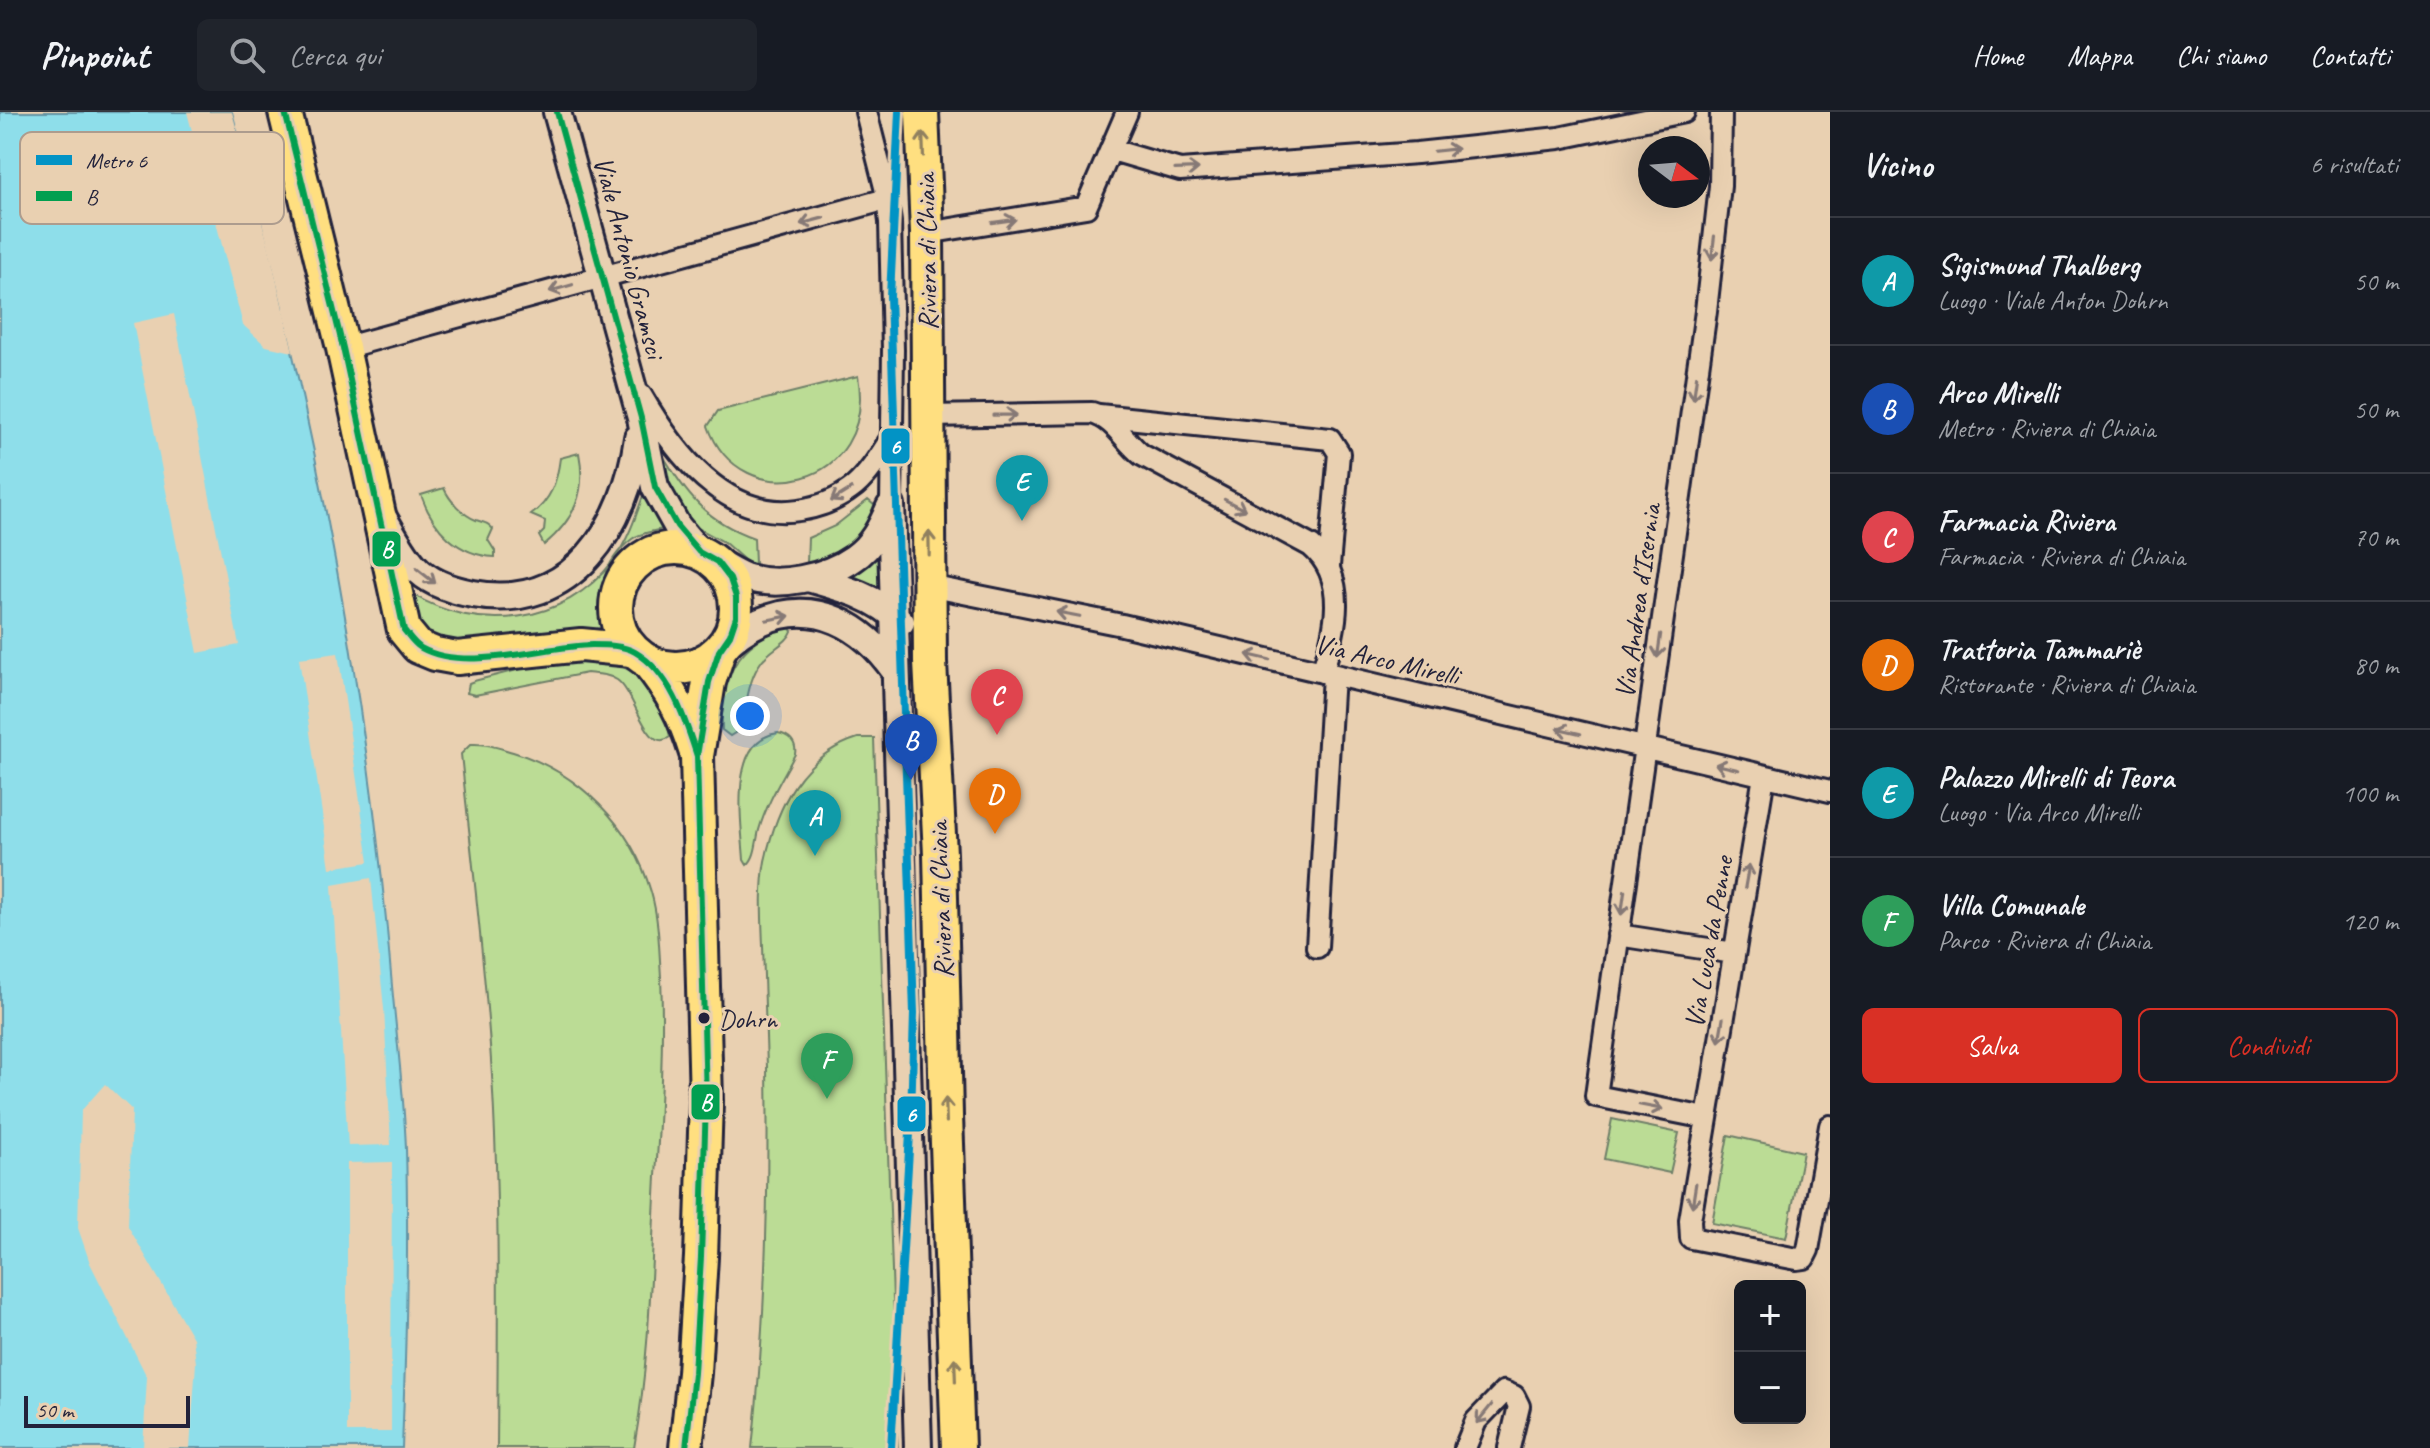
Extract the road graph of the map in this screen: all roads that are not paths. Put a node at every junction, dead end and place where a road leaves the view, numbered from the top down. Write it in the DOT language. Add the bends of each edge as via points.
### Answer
graph roads {
  1 [pos="285,112"];
  2 [pos="557,112"];
  3 [pos="866,112"];
  4 [pos="922,112"];
  5 [pos="1127,112"];
  6 [pos="1684,112"];
  7 [pos="1721,112"];
  8 [pos="1112,150"];
  9 [pos="887,199"];
  10 [pos="927,233"];
  11 [pos="603,276"];
  12 [pos="343,348"];
  13 [pos="629,374"];
  14 [pos="1099,415"];
  15 [pos="928,416"];
  16 [pos="641,418"];
  17 [pos="892,437"];
  18 [pos="891,506"];
  19 [pos="381,513"];
  20 [pos="708,557"];
  21 [pos="1329,566"];
  22 [pos="808,578"];
  23 [pos="929,586"];
  24 [pos="894,614"];
  25 [pos="845,622"];
  26 [pos="719,651"];
  27 [pos="640,656"];
  28 [pos="930,662"];
  29 [pos="895,671"];
  30 [pos="1328,674"];
  31 [pos="1645,749"];
  32 [pos="697,756"];
  33 [pos="1764,776"];
  34 [pos="1830,791"];
  35 [pos="1618,935"];
  36 [pos="1317,947"];
  37 [pos="1734,953"];
  38 [pos="1706,1118"];
  39 [pos="1829,1137"];
  40 [pos="686,1448"];
  41 [pos="918,1448"];
  42 [pos="958,1448"];
  43 [pos="1465,1448"];
  44 [pos="1509,1448"];
  1 -- 12 [label="main road"];
  2 -- 11 [label="street, Viale Antonio Gramsci"];
  3 -- 9 [label="street"];
  10 -- 4 [label="main road, Riviera di Chiaia, one-way"];
  5 -- 8 [label="street"];
  8 -- 6 [label="street, one-way" via="1176,170 1196,169 1559,138"];
  7 -- 31 [label="street, Via Andrea d'Isernia, one-way" via="1720,186 1706,311"];
  10 -- 8 [label="street, one-way" via="1084,209"];
  9 -- 11 [label="street, one-way"];
  9 -- 17 [label="street"];
  10 -- 15 [label="main road, Riviera di Chiaia"];
  11 -- 12 [label="street, one-way"];
  11 -- 13 [label="street, Viale Antonio Gramsci"];
  12 -- 19 [label="main road"];
  13 -- 16 [label="street, Viale Antonio Gramsci"];
  17 -- 13 [label="street, one-way" via="874,465 836,500 778,513 753,508 727,495 677,449"];
  15 -- 14 [label="street, one-way"];
  14 -- 21 [label="street, one-way" via="1142,455 1311,546"];
  14 -- 21 [label="street" via="1323,436 1335,443 1339,453"];
  23 -- 15 [label="main road, Riviera di Chiaia, one-way"];
  19 -- 16 [label="street, one-way" via="415,567 437,584 491,598 550,585 574,571 610,529 632,472"];
  16 -- 20 [label="street, Viale Antonio Gramsci" via="655,487 677,526"];
  17 -- 18 [label="street"];
  18 -- 22 [label="street" via="854,559"];
  18 -- 24 [label="street"];
  19 -- 27 [label="main road" via="404,630 418,647 457,658 581,645"];
  20 -- 22 [label="street" via="745,577"];
  20 -- 26 [label="main road" via="730,579 736,597 736,617"];
  20 -- 27 [label="main road" via="679,547 659,549 626,574 616,613 621,634"];
  21 -- 30 [label="street" via="1335,616"];
  22 -- 24 [label="street" via="862,596"];
  23 -- 24 [label="street"];
  23 -- 28 [label="main road, Riviera di Chiaia"];
  30 -- 23 [label="street, Via Arco Mirelli, one-way"];
  24 -- 25 [label="street" via="872,622"];
  24 -- 28 [label="street"];
  24 -- 29 [label="street"];
  26 -- 25 [label="street, one-way" via="744,631 778,617 821,616"];
  25 -- 29 [label="street" via="881,651"];
  26 -- 27 [label="main road" via="685,668 666,668"];
  26 -- 32 [label="main road"];
  27 -- 32 [label="main road" via="670,690"];
  42 -- 28 [label="main road, Riviera di Chiaia, one-way"];
  29 -- 41 [label="street"];
  31 -- 30 [label="street, Via Arco Mirelli, one-way"];
  30 -- 36 [label="street"];
  33 -- 31 [label="street, Via Arco Mirelli, one-way"];
  31 -- 35 [label="street, Via Andrea d'Isernia, one-way"];
  32 -- 40 [label="main road" via="706,1101"];
  33 -- 34 [label="street, Via Arco Mirelli"];
  37 -- 33 [label="street, Via Luca da Penne, one-way"];
  35 -- 37 [label="street"];
  35 -- 38 [label="street, Via Andrea d'Isernia, one-way" via="1596,1096"];
  37 -- 38 [label="street, Via Luca da Penne, one-way"];
  38 -- 39 [label="street, Via Luca da Penne, one-way" via="1691,1238 1797,1259 1808,1250"];
  44 -- 43 [label="street, one-way" via="1519,1406 1504,1392 1476,1421"];
}
